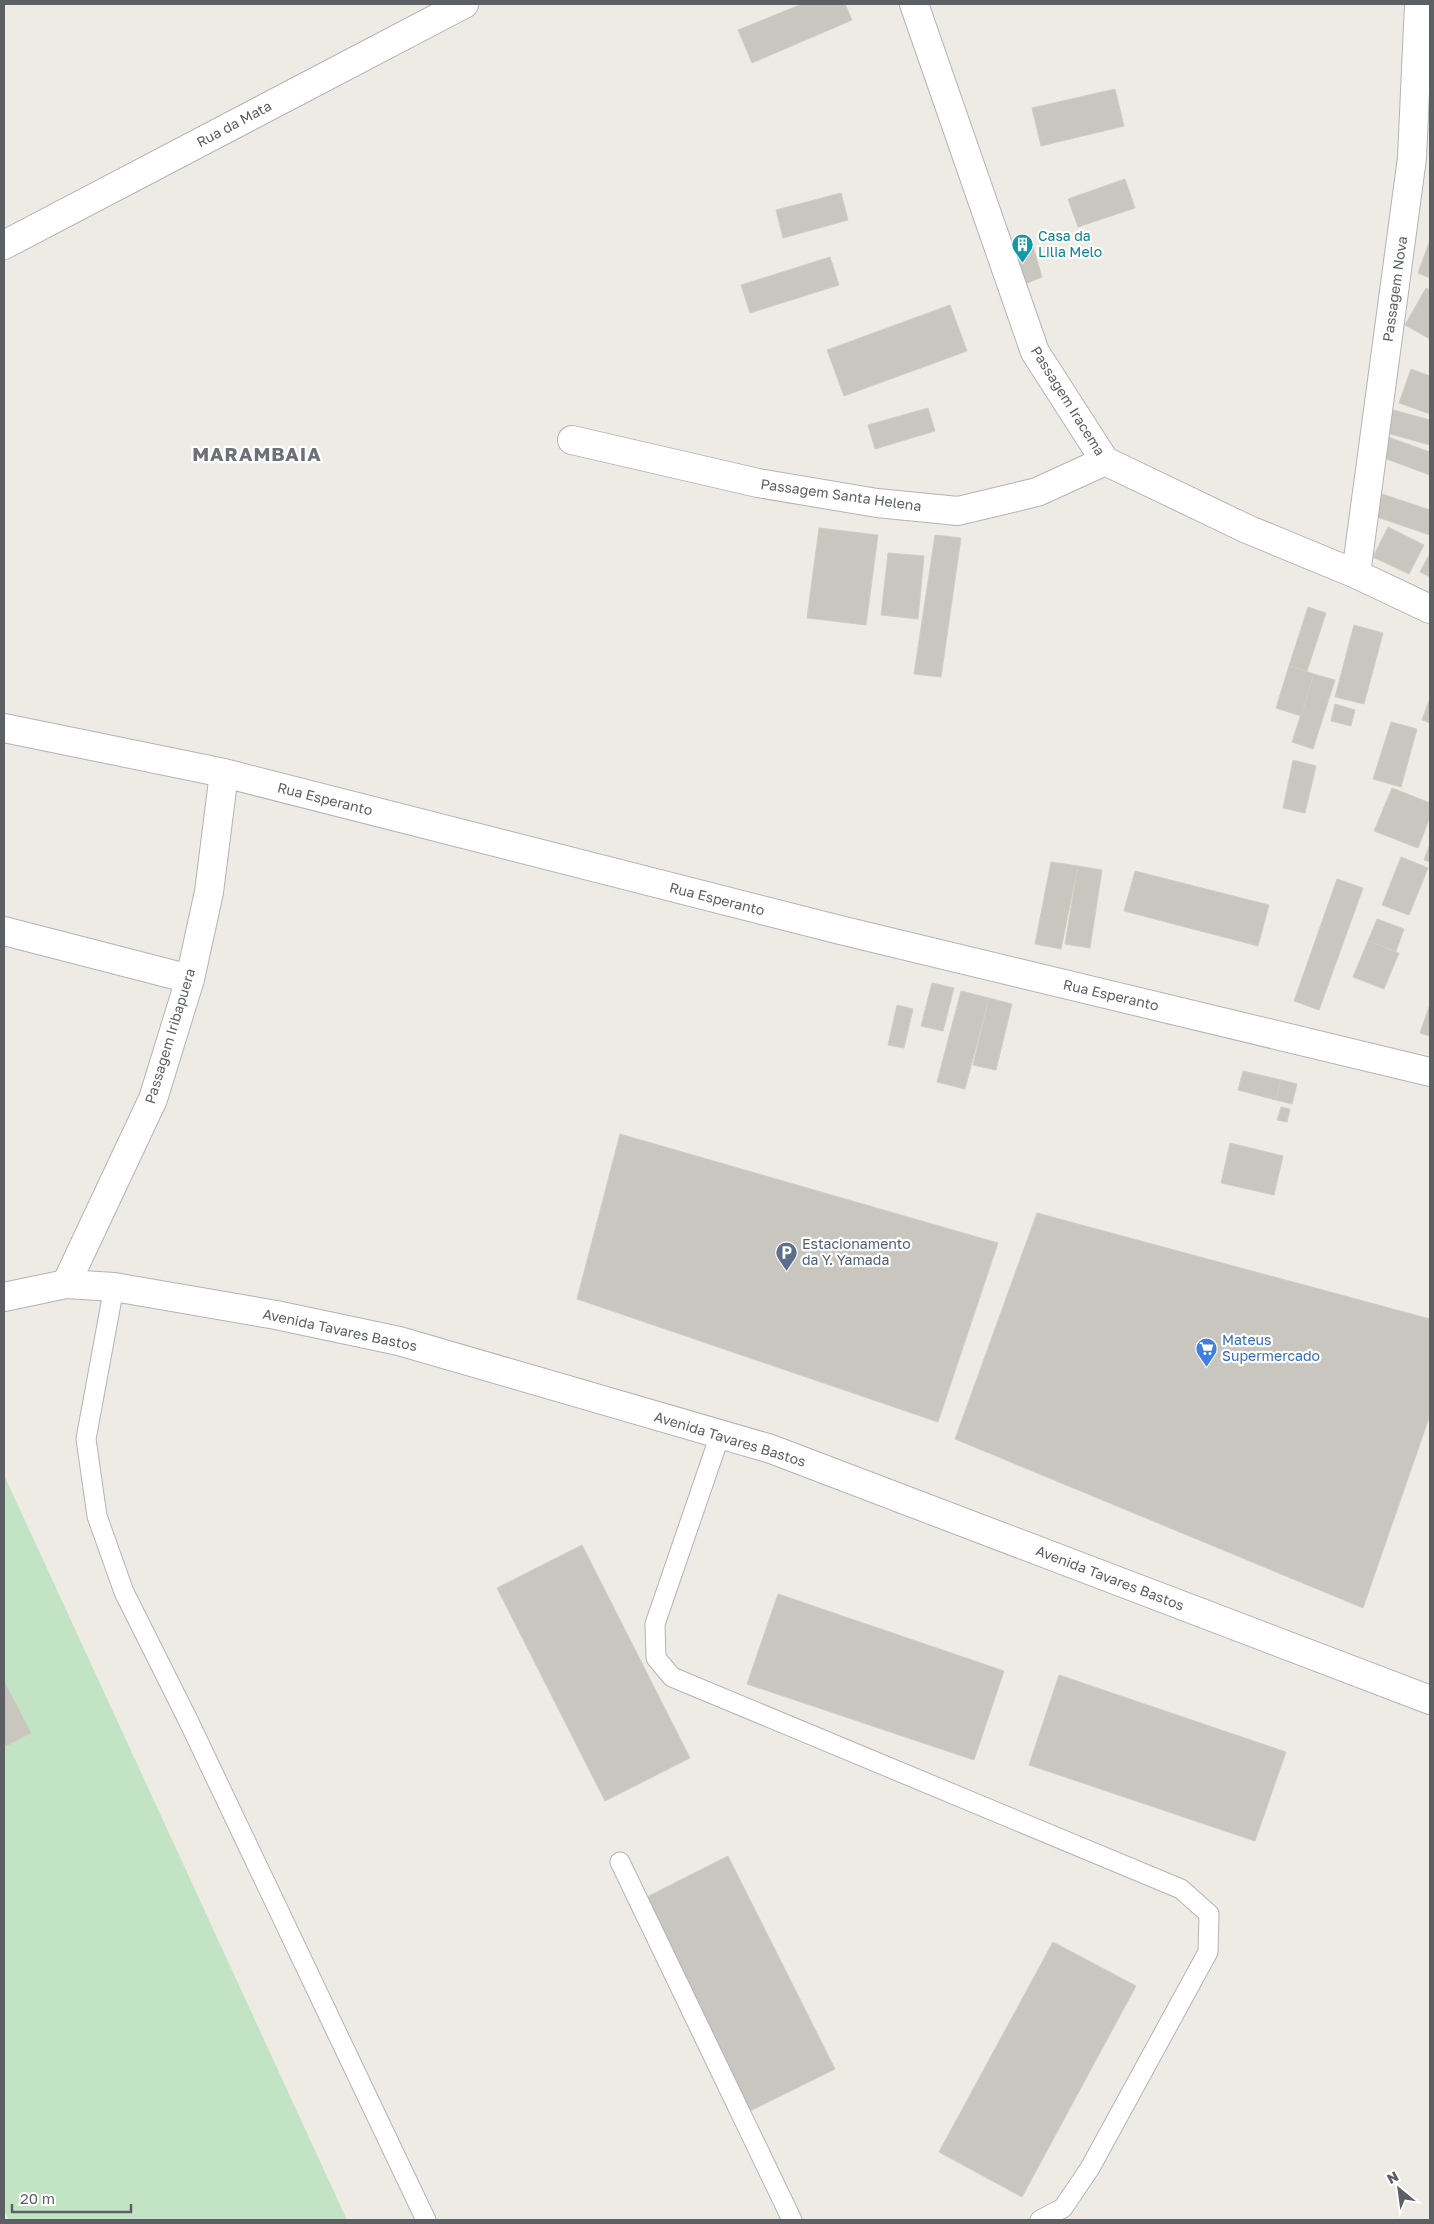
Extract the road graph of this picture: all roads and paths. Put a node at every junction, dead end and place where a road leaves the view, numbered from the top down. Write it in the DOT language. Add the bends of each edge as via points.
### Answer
graph roads {
  1 [pos="464,4"];
  2 [pos="914,4"];
  3 [pos="1419,4"];
  4 [pos="4,245"];
  5 [pos="572,440"];
  6 [pos="1105,461"];
  7 [pos="1356,574"];
  8 [pos="1430,608"];
  9 [pos="4,728"];
  10 [pos="224,773"];
  11 [pos="4,931"];
  12 [pos="190,979"];
  13 [pos="1430,1072"];
  14 [pos="66,1284"];
  15 [pos="114,1287"];
  16 [pos="4,1298"];
  17 [pos="720,1435"];
  18 [pos="1430,1700"];
  19 [pos="620,1862"];
  20 [pos="426,2220"];
  21 [pos="792,2220"];
  22 [pos="1040,2220"];
  1 -- 4 [label="street, Rua da Mata"];
  2 -- 6 [label="street, Passagem Iracema" via="1034,352"];
  3 -- 7 [label="street, Passagem Nova" via="1412,158"];
  5 -- 6 [label="street, Passagem Santa Helena" via="758,483 877,503 958,510 1038,492"];
  6 -- 7 [label="street, Passagem Iracema" via="1247,529"];
  7 -- 8 [label="street, Passagem Iracema"];
  9 -- 10 [label="street, Rua Esperanto"];
  10 -- 12 [label="street, Passagem Iribapuera" via="209,892"];
  10 -- 13 [label="street, Rua Esperanto" via="830,928"];
  11 -- 12 [label="street"];
  12 -- 14 [label="street, Passagem Iribapuera" via="153,1099"];
  14 -- 15 [label="street, Avenida Tavares Bastos"];
  14 -- 16 [label="street, Avenida Tavares Bastos"];
  15 -- 17 [label="street, Avenida Tavares Bastos" via="276,1315 399,1341"];
  15 -- 20 [label="lane" via="86,1439 97,1516 124,1592"];
  17 -- 18 [label="street, Avenida Tavares Bastos" via="771,1448"];
  17 -- 22 [label="lane" via="655,1624 656,1658 672,1677 1181,1889 1209,1914 1208,1952 1090,2168 1064,2208"];
  19 -- 21 [label="lane"];
}
